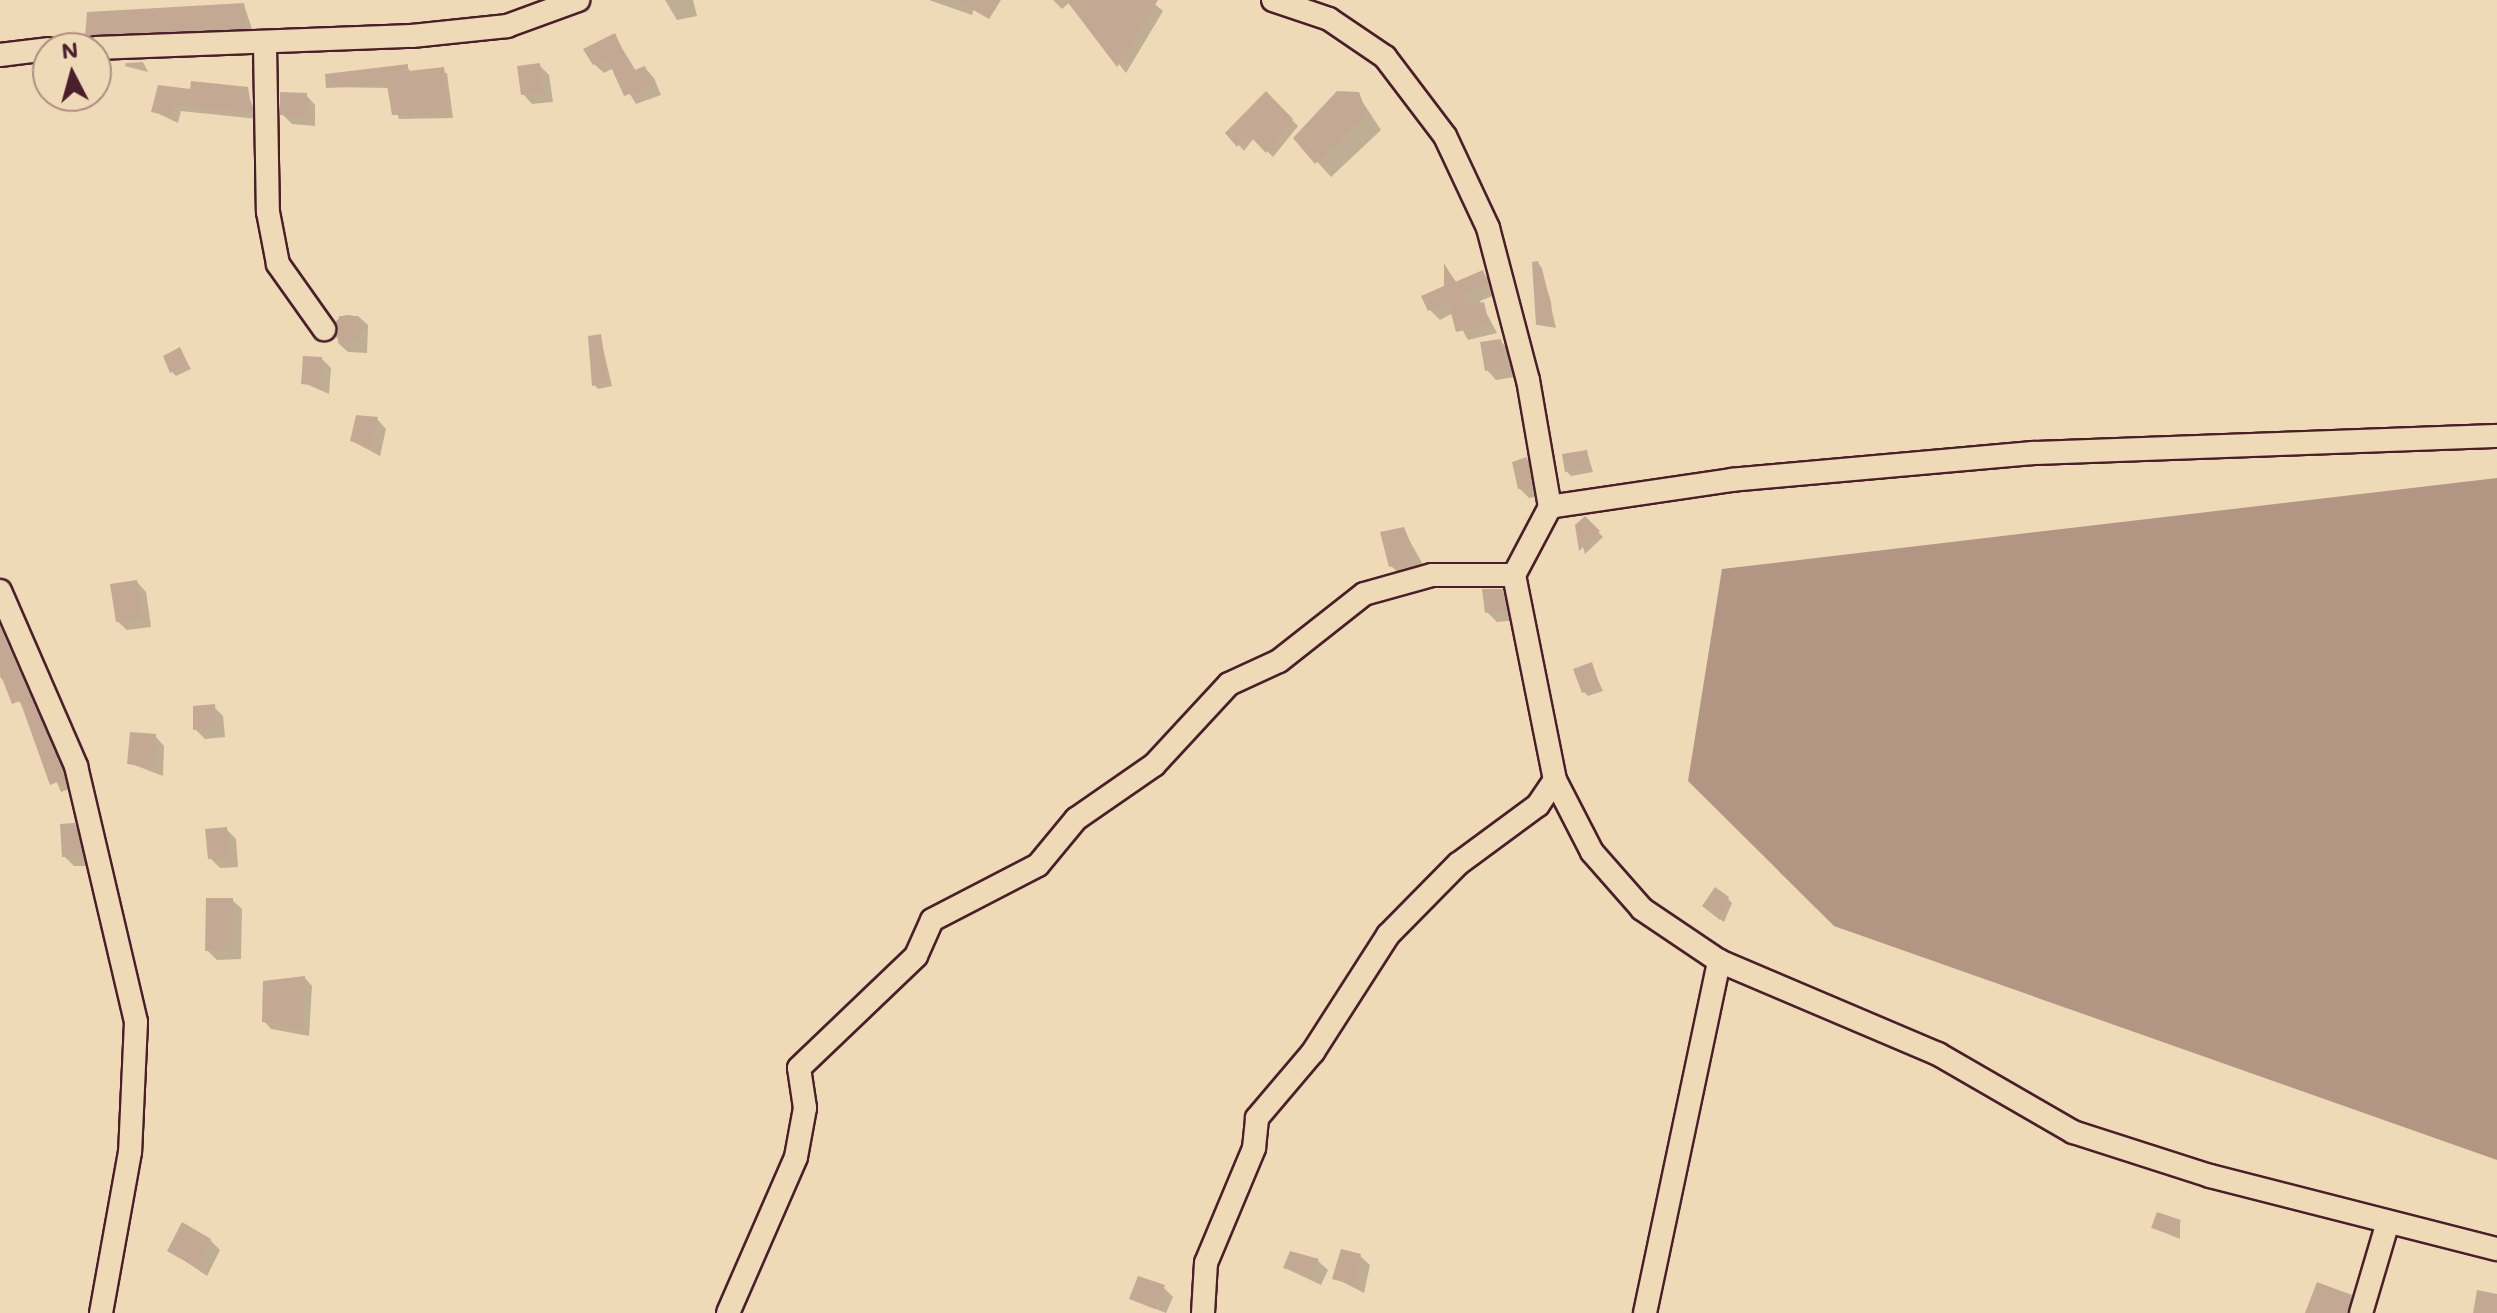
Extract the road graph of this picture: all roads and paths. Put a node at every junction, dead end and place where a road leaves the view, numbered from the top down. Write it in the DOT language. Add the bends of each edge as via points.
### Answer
graph roads {
  1 [pos="578,0"];
  2 [pos="1273,0"];
  3 [pos="265,45"];
  4 [pos="112,48"];
  5 [pos="32,51"];
  6 [pos="0,55"];
  7 [pos="324,329"];
  8 [pos="2497,436"];
  9 [pos="1550,507"];
  10 [pos="1514,575"];
  11 [pos="0,591"];
  12 [pos="1555,780"];
  13 [pos="1719,961"];
  14 [pos="2388,1222"];
  15 [pos="2497,1249"];
  16 [pos="101,1313"];
  17 [pos="728,1313"];
  18 [pos="1203,1313"];
  19 [pos="1645,1313"];
  20 [pos="2361,1313"];
  1 -- 3 [label="street" via="507,26"];
  2 -- 9 [label="street" via="1329,19 1385,57 1445,136 1488,228 1528,380"];
  3 -- 4 [label="street"];
  3 -- 7 [label="street" via="268,212 278,264"];
  5 -- 6 [label="street"];
  8 -- 9 [label="street" via="2033,453 1732,480"];
  9 -- 10 [label="street"];
  10 -- 12 [label="street"];
  10 -- 17 [label="street" via="1432,575 1364,594 1279,661 1229,684 1154,765 1076,819 1038,865 932,920 916,956 799,1068 805,1108 796,1157"];
  11 -- 16 [label="street" via="76,766 136,1022 130,1152"];
  12 -- 13 [label="street" via="1592,852 1642,909"];
  12 -- 18 [label="street" via="1538,805 1458,864 1388,935 1313,1052 1257,1118 1254,1148 1206,1263"];
  13 -- 14 [label="street" via="1938,1054 2073,1132"];
  13 -- 19 [label="street"];
  14 -- 15 [label="street"];
  14 -- 20 [label="street"];
}
